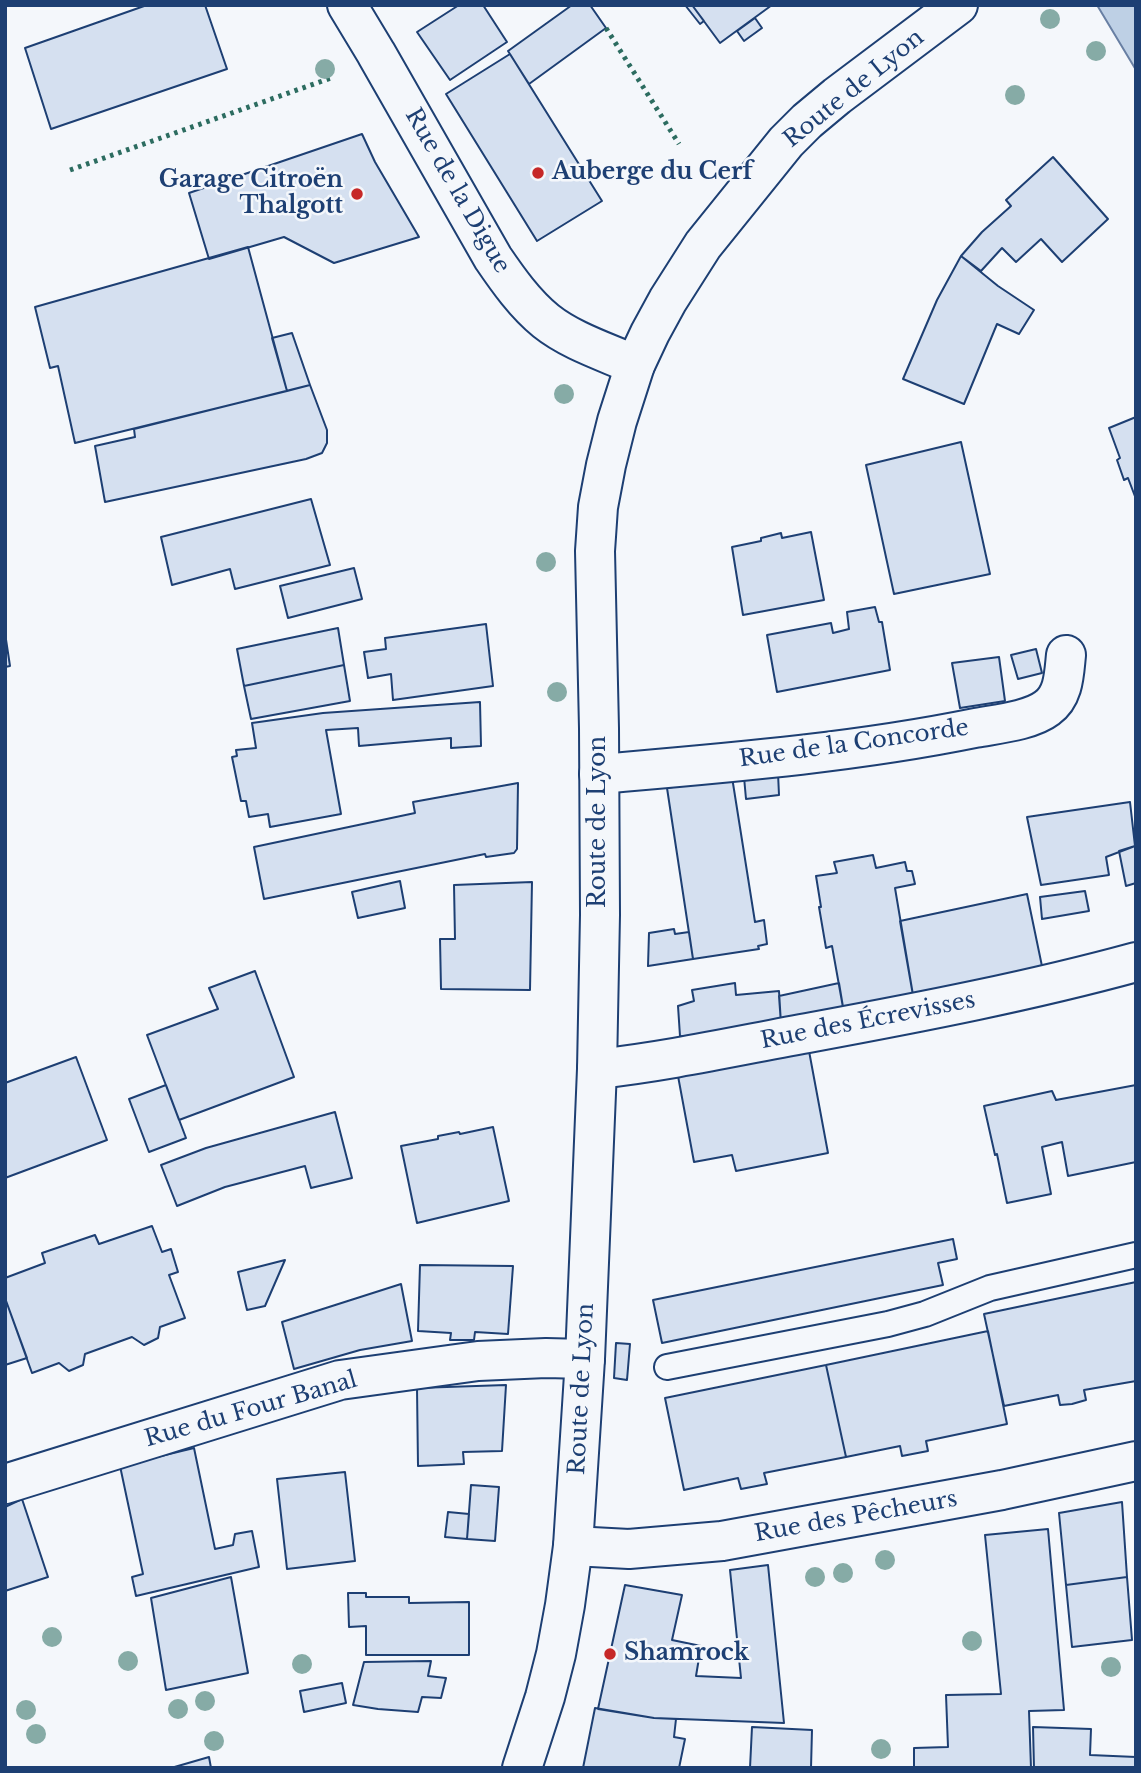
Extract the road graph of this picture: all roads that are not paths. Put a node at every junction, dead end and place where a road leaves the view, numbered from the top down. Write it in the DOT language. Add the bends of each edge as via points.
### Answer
graph roads {
  1 [pos="347,5"];
  2 [pos="958,5"];
  3 [pos="635,365"];
  4 [pos="1066,655"];
  5 [pos="599,774"];
  6 [pos="1136,962"];
  7 [pos="597,1069"];
  8 [pos="1136,1255"];
  9 [pos="585,1359"];
  10 [pos="667,1367"];
  11 [pos="1136,1461"];
  12 [pos="5,1485"];
  13 [pos="573,1546"];
  14 [pos="522,1768"];
  1 -- 3 [label="street, Rue de la Digue" via="509,280 544,320"];
  2 -- 3 [label="street, Route de Lyon" via="837,96 786,142 703,245"];
  3 -- 5 [label="street, Route de Lyon" via="598,507"];
  4 -- 5 [label="street, Rue de la Concorde" via="1059,694 1035,715 894,743"];
  5 -- 7 [label="street, Route de Lyon"];
  6 -- 7 [label="street, Rue des Écrevisses" via="906,1015"];
  7 -- 9 [label="street, Route de Lyon"];
  8 -- 10 [label="lane" via="990,1288 888,1324"];
  9 -- 12 [label="street, Rue du Four Banal" via="478,1360 340,1380"];
  9 -- 13 [label="street, Route de Lyon"];
  11 -- 13 [label="street, Rue des Pêcheurs" via="722,1541 629,1549"];
  13 -- 14 [label="street, Route de Lyon" via="556,1654"];
}
